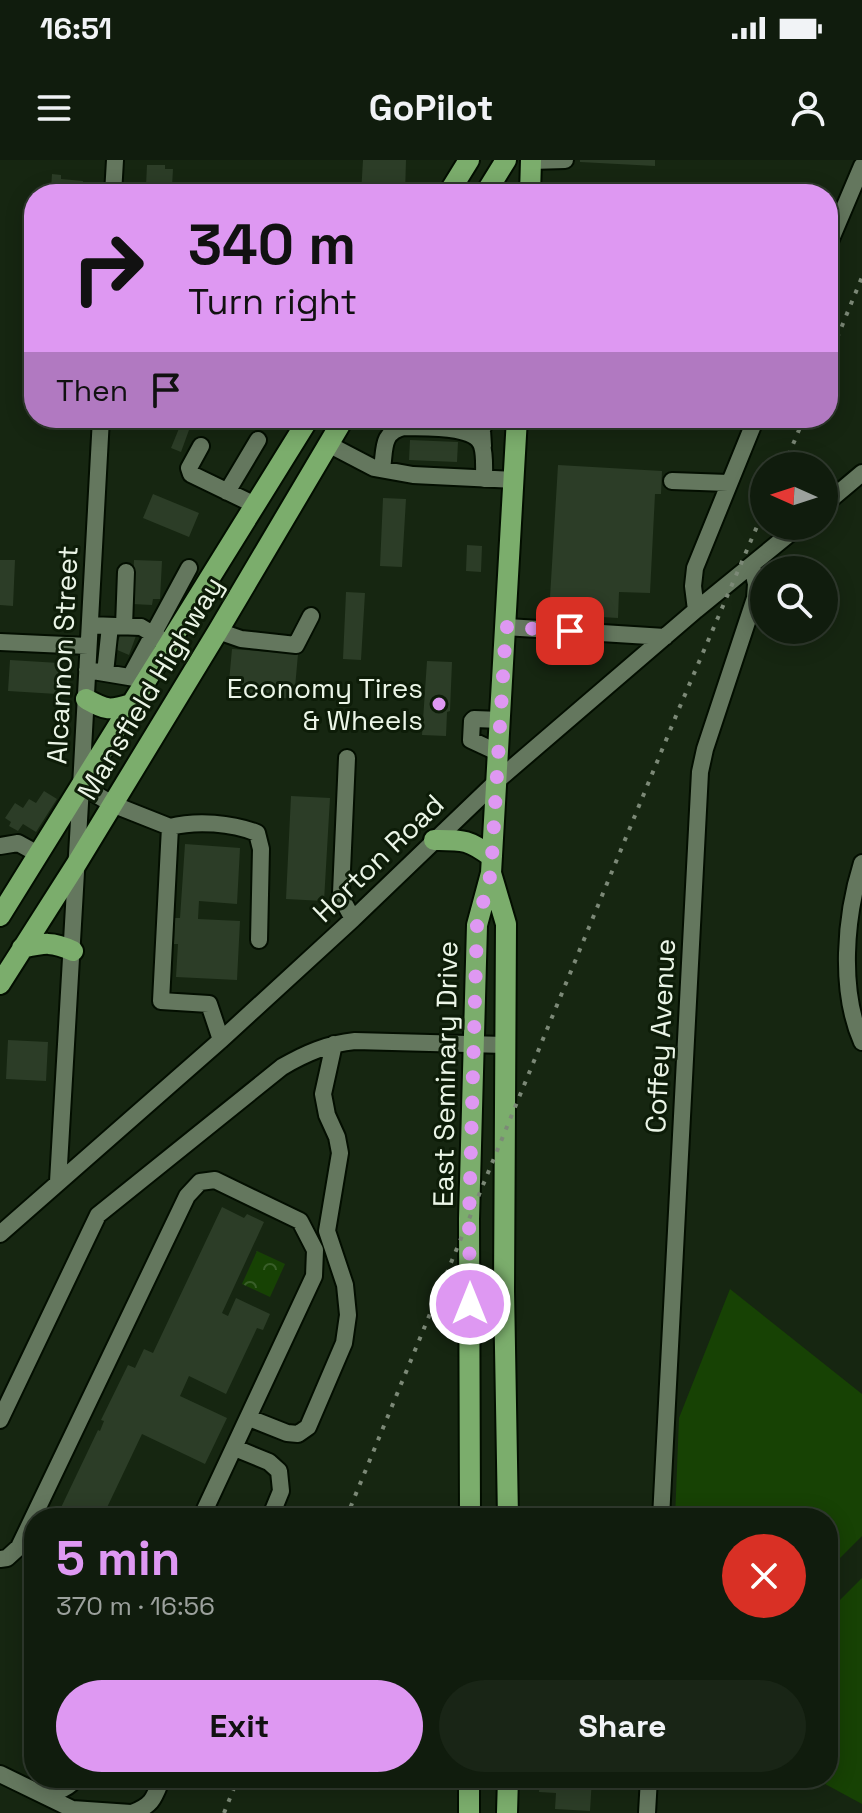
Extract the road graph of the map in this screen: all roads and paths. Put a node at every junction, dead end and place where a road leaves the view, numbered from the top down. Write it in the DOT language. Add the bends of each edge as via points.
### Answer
graph roads {
  1 [pos="115,160"];
  2 [pos="469,160"];
  3 [pos="506,160"];
  4 [pos="531,160"];
  5 [pos="565,160"];
  6 [pos="862,166"];
  7 [pos="114,184"];
  8 [pos="454,184"];
  9 [pos="491,184"];
  10 [pos="530,184"];
  11 [pos="838,222"];
  12 [pos="100,428"];
  13 [pos="303,428"];
  14 [pos="338,428"];
  15 [pos="396,428"];
  16 [pos="448,428"];
  17 [pos="483,428"];
  18 [pos="517,428"];
  19 [pos="752,428"];
  20 [pos="258,440"];
  21 [pos="328,444"];
  22 [pos="201,446"];
  23 [pos="483,446"];
  24 [pos="382,469"];
  25 [pos="862,473"];
  26 [pos="484,479"];
  27 [pos="514,480"];
  28 [pos="672,481"];
  29 [pos="728,483"];
  30 [pos="227,492"];
  31 [pos="838,493"];
  32 [pos="255,505"];
  33 [pos="783,540"];
  34 [pos="764,556"];
  35 [pos="189,568"];
  36 [pos="750,568"];
  37 [pos="126,572"];
  38 [pos="696,610"];
  39 [pos="750,613"];
  40 [pos="311,616"];
  41 [pos="90,625"];
  42 [pos="117,626"];
  43 [pos="506,627"];
  44 [pos="218,631"];
  45 [pos="665,637"];
  46 [pos="161,639"];
  47 [pos="0,642"];
  48 [pos="88,646"];
  49 [pos="87,670"];
  50 [pos="105,673"];
  51 [pos="138,678"];
  52 [pos="86,699"];
  53 [pos="131,704"];
  54 [pos="501,720"];
  55 [pos="499,753"];
  56 [pos="347,758"];
  57 [pos="498,780"];
  58 [pos="80,785"];
  59 [pos="112,804"];
  60 [pos="170,827"];
  61 [pos="434,840"];
  62 [pos="0,846"];
  63 [pos="38,854"];
  64 [pos="77,863"];
  65 [pos="862,863"];
  66 [pos="491,865"];
  67 [pos="0,916"];
  68 [pos="353,919"];
  69 [pos="259,940"];
  70 [pos="22,948"];
  71 [pos="73,951"];
  72 [pos="0,984"];
  73 [pos="221,1040"];
  74 [pos="862,1042"];
  75 [pos="334,1044"];
  76 [pos="474,1044"];
  77 [pos="505,1045"];
  78 [pos="58,1182"];
  79 [pos="0,1234"];
  80 [pos="506,1416"];
  81 [pos="470,1417"];
  82 [pos="249,1418"];
  83 [pos="0,1420"];
  84 [pos="235,1448"];
  85 [pos="38,1508"];
  86 [pos="206,1508"];
  87 [pos="274,1508"];
  88 [pos="470,1508"];
  89 [pos="508,1508"];
  90 [pos="662,1508"];
  91 [pos="24,1537"];
  92 [pos="0,1559"];
  93 [pos="0,1774"];
  94 [pos="24,1785"];
  95 [pos="29,1788"];
  96 [pos="65,1788"];
  97 [pos="158,1788"];
  98 [pos="469,1788"];
  99 [pos="508,1788"];
  100 [pos="648,1788"];
  101 [pos="44,1795"];
  102 [pos="132,1813"];
  103 [pos="469,1813"];
  104 [pos="507,1813"];
  105 [pos="647,1813"];
  1 -- 7 [label="street"];
  2 -- 8 [label="main road"];
  3 -- 9 [label="main road"];
  4 -- 5 [label="street"];
  4 -- 10 [label="main road"];
  6 -- 11 [label="street"];
  12 -- 41 [label="street, Alcannon Street"];
  13 -- 32 [label="main road, Mansfield Highway"];
  14 -- 21 [label="main road, Mansfield Highway"];
  15 -- 24 [label="street" via="386,440"];
  16 -- 23 [label="street" via="472,433"];
  17 -- 23 [label="street"];
  18 -- 27 [label="main road, East Seminary Drive"];
  19 -- 29 [label="street"];
  20 -- 30 [label="street"];
  21 -- 24 [label="street"];
  21 -- 44 [label="main road, Mansfield Highway"];
  22 -- 30 [label="street" via="191,474"];
  23 -- 26 [label="street"];
  24 -- 26 [label="street"];
  25 -- 31 [label="street"];
  26 -- 27 [label="street"];
  27 -- 43 [label="main road, East Seminary Drive"];
  28 -- 29 [label="street"];
  29 -- 38 [label="street" via="695,568"];
  30 -- 32 [label="street"];
  32 -- 46 [label="main road, Mansfield Highway"];
  33 -- 34 [label="street, Horton Road"];
  35 -- 46 [label="street"];
  36 -- 38 [label="street, Horton Road"];
  37 -- 42 [label="street"];
  38 -- 45 [label="street, Horton Road"];
  39 -- 90 [label="street, Coffey Avenue" via="700,772"];
  40 -- 44 [label="street" via="296,645"];
  41 -- 42 [label="street"];
  41 -- 48 [label="street, Alcannon Street"];
  42 -- 46 [label="street" via="141,627"];
  42 -- 50 [label="street"];
  43 -- 45 [label="street"];
  43 -- 54 [label="main road, East Seminary Drive"];
  44 -- 59 [label="main road, Mansfield Highway"];
  45 -- 57 [label="street, Horton Road"];
  46 -- 51 [label="main road, Mansfield Highway"];
  47 -- 48 [label="street"];
  48 -- 49 [label="street, Alcannon Street"];
  49 -- 50 [label="street"];
  49 -- 52 [label="street, Alcannon Street"];
  50 -- 51 [label="street"];
  51 -- 53 [label="main road, Mansfield Highway"];
  52 -- 53 [label="main road" via="112,710"];
  52 -- 58 [label="street, Alcannon Street"];
  53 -- 58 [label="main road, Mansfield Highway"];
  54 -- 55 [label="main road, East Seminary Drive"];
  54 -- 55 [label="street" via="472,721 471,740"];
  55 -- 57 [label="main road, East Seminary Drive"];
  56 -- 68 [label="street" via="341,893"];
  57 -- 61 [label="street, Horton Road"];
  57 -- 66 [label="main road, East Seminary Drive"];
  58 -- 59 [label="street"];
  58 -- 63 [label="main road, Mansfield Highway"];
  58 -- 64 [label="street, Alcannon Street"];
  59 -- 60 [label="street"];
  59 -- 64 [label="main road, Mansfield Highway"];
  60 -- 69 [label="street" via="185,823 257,833"];
  60 -- 73 [label="street" via="161,1001 209,1004"];
  61 -- 66 [label="main road" via="476,845"];
  61 -- 68 [label="street, Horton Road"];
  62 -- 63 [label="street" via="18,843"];
  63 -- 67 [label="main road, Mansfield Highway"];
  64 -- 70 [label="main road, Mansfield Highway"];
  64 -- 71 [label="street, Alcannon Street"];
  65 -- 74 [label="street" via="850,919 847,971 853,1020"];
  66 -- 76 [label="main road, East Seminary Drive" via="477,925"];
  66 -- 77 [label="main road, East Seminary Drive" via="506,924"];
  68 -- 73 [label="street, Horton Road"];
  70 -- 71 [label="main road" via="42,943"];
  70 -- 72 [label="main road, Mansfield Highway"];
  71 -- 78 [label="street, Alcannon Street"];
  73 -- 78 [label="street, Horton Road"];
  75 -- 76 [label="street"];
  75 -- 82 [label="street" via="323,1094 340,1153 327,1231 345,1285 344,1343 308,1427 287,1433"];
  75 -- 83 [label="street" via="282,1067 98,1215"];
  76 -- 77 [label="street"];
  76 -- 81 [label="main road, East Seminary Drive"];
  77 -- 80 [label="main road, East Seminary Drive"];
  78 -- 79 [label="street, Horton Road"];
  80 -- 81 [label="main road"];
  80 -- 89 [label="main road, East Seminary Drive"];
  81 -- 88 [label="main road, East Seminary Drive"];
  82 -- 84 [label="street"];
  82 -- 85 [label="street" via="314,1276 315,1250 300,1221 215,1180 200,1182 187,1196"];
  84 -- 86 [label="street"];
  84 -- 87 [label="street" via="279,1471 281,1491"];
  91 -- 92 [label="street" via="19,1547"];
  93 -- 94 [label="street"];
  95 -- 101 [label="street"];
  96 -- 101 [label="street"];
  97 -- 102 [label="street" via="146,1808"];
  98 -- 103 [label="main road"];
  99 -- 104 [label="main road"];
  100 -- 105 [label="street"];
  101 -- 102 [label="street" via="72,1809"];
}
